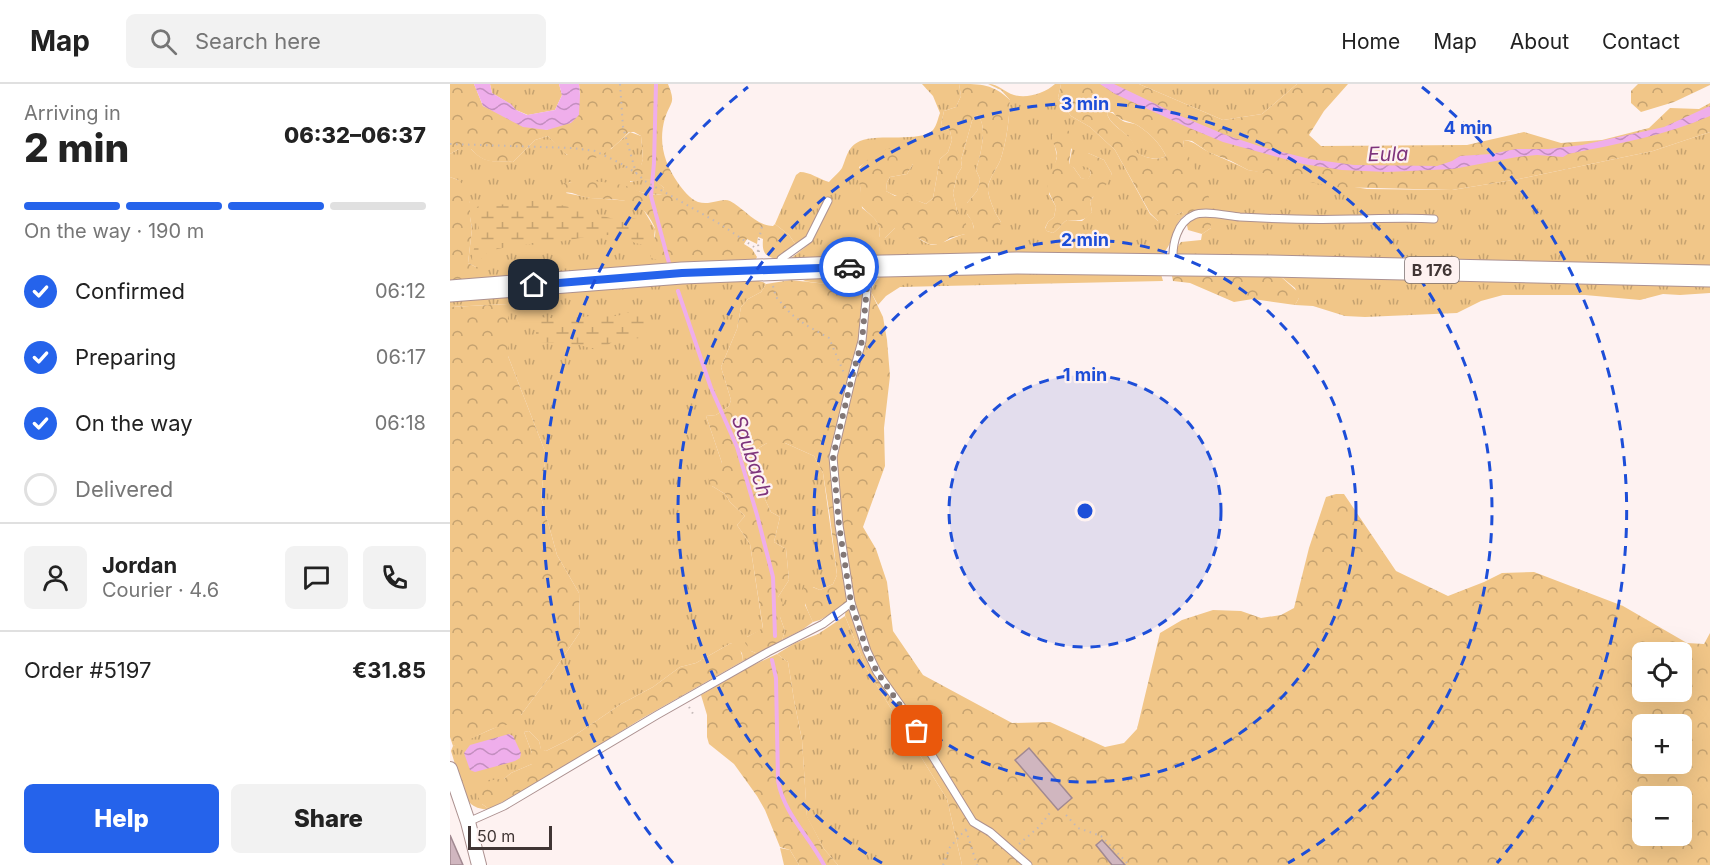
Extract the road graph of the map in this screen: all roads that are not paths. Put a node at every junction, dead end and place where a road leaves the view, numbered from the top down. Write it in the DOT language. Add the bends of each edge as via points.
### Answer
graph roads {
  1 [pos="828,201"];
  2 [pos="1434,219"];
  3 [pos="769,263"];
  4 [pos="1173,264"];
  5 [pos="869,266"];
  6 [pos="1710,276"];
  7 [pos="450,291"];
  8 [pos="851,603"];
  9 [pos="450,769"];
  10 [pos="468,822"];
  11 [pos="480,865"];
  12 [pos="1028,865"];
  1 -- 3 [label="lane" via="804,244"];
  2 -- 4 [label="lane" via="1269,218 1197,213 1180,226 1173,245"];
  3 -- 5 [label="main road, B 176"];
  3 -- 7 [label="main road, B 176"];
  4 -- 5 [label="main road, B 176"];
  4 -- 6 [label="main road, B 176"];
  5 -- 8 [label="lane" via="862,341 833,457"];
  8 -- 10 [label="lane" via="823,624 504,806"];
  8 -- 12 [label="lane" via="877,672 973,822"];
  9 -- 10 [label="street"];
  10 -- 11 [label="street"];
}
